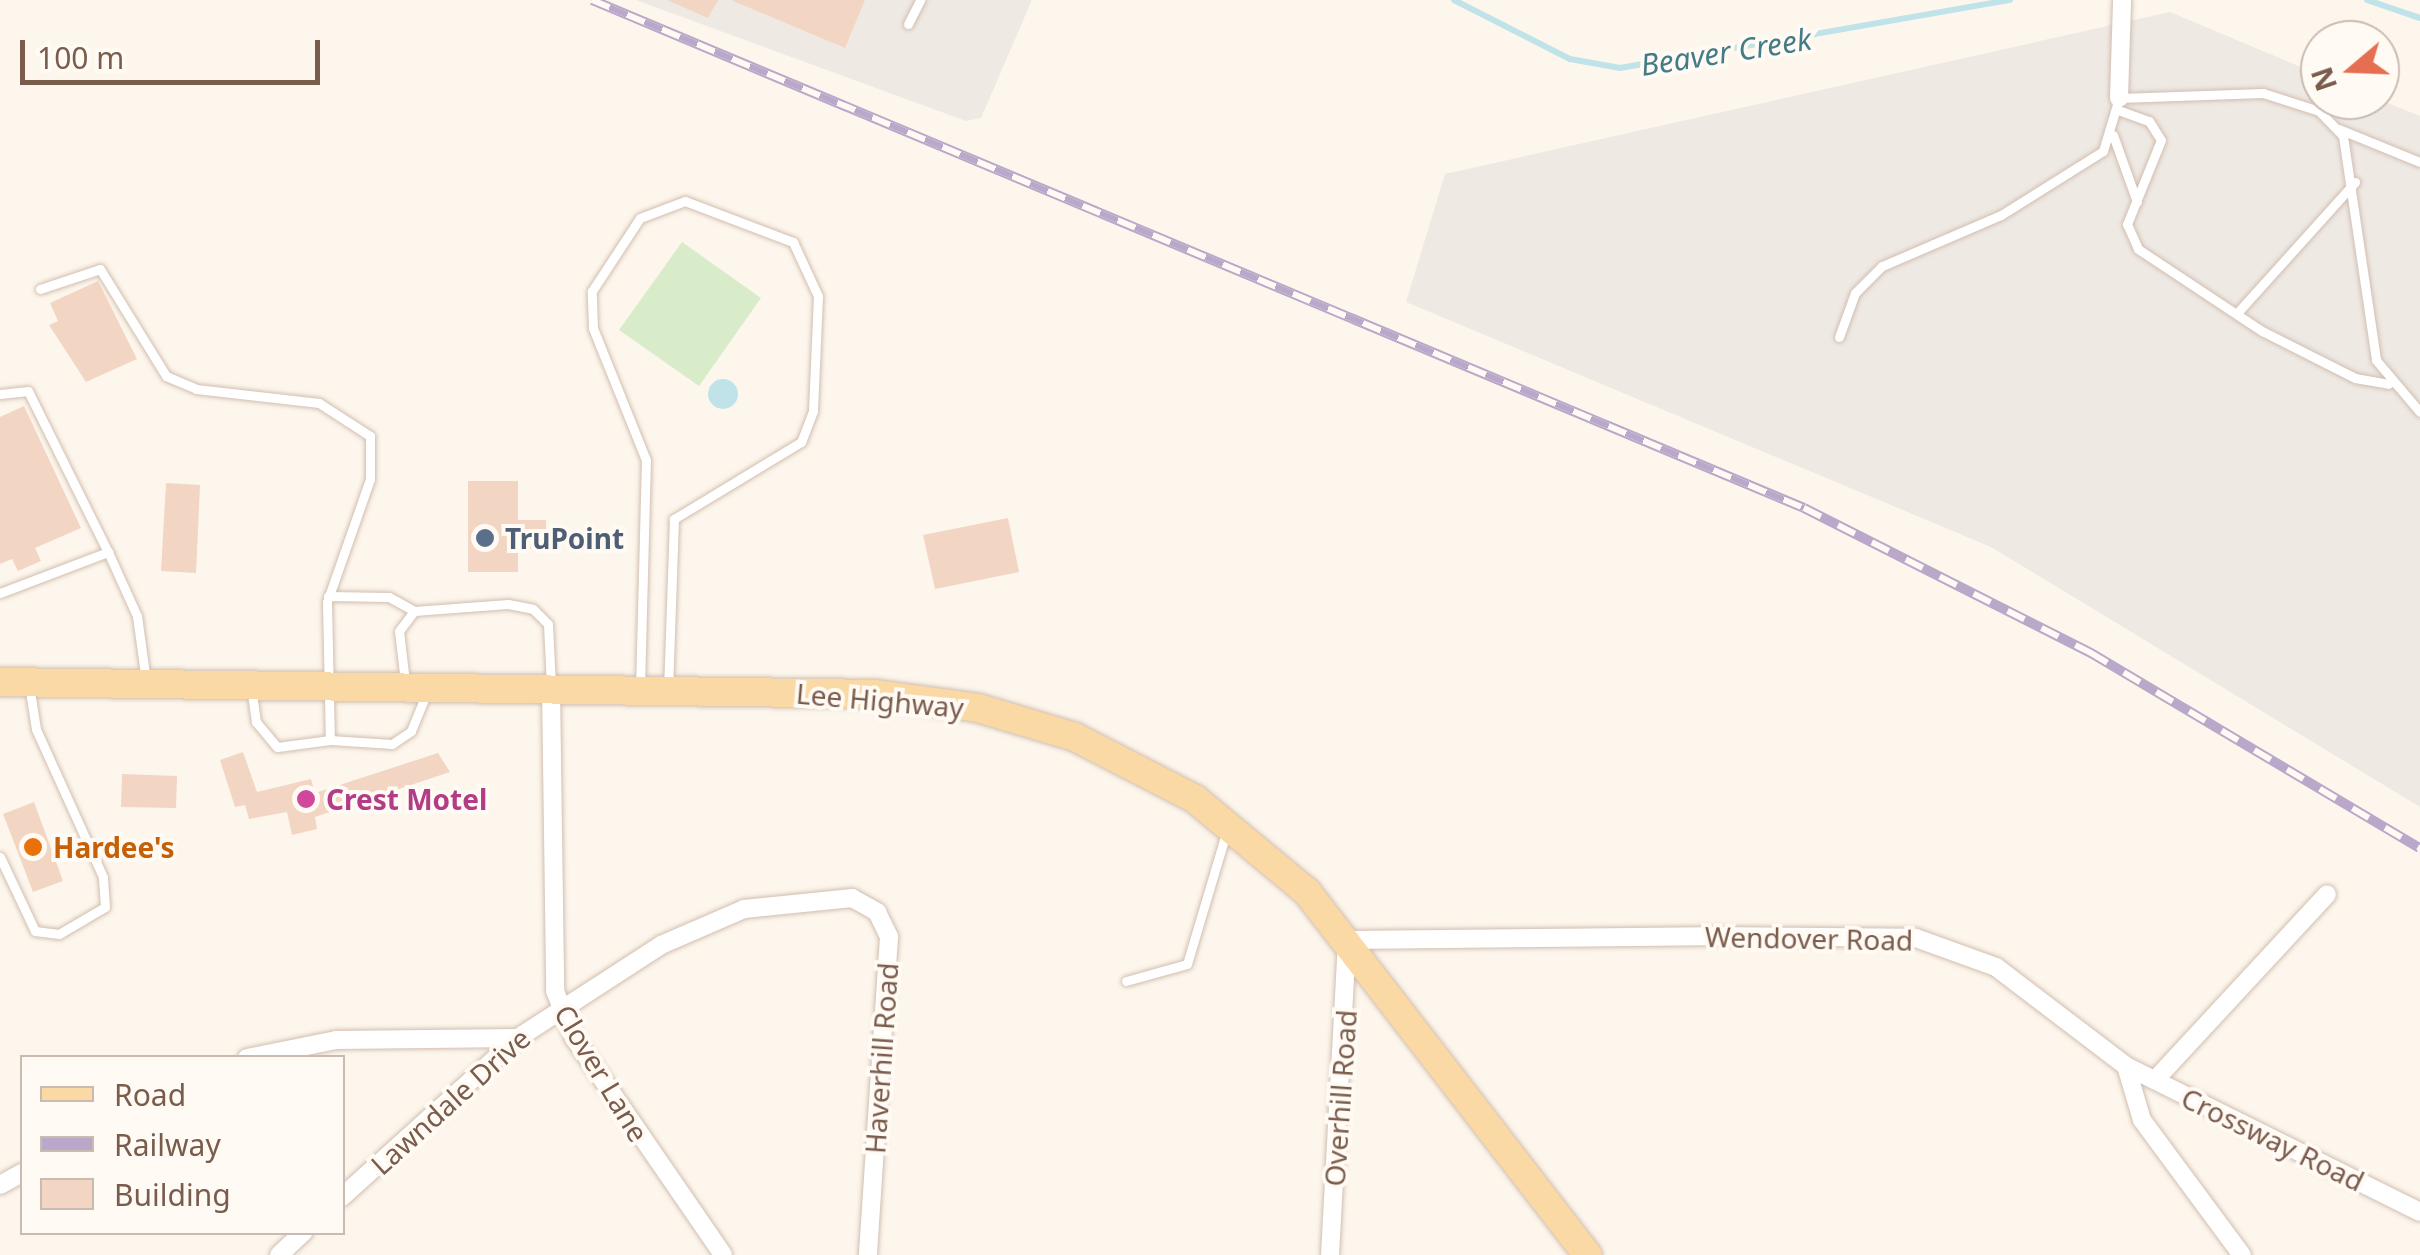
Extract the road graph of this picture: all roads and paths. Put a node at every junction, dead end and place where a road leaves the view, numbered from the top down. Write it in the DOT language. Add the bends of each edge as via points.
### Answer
graph roads {
  1 [pos="920,0"];
  2 [pos="2121,5"];
  3 [pos="908,24"];
  4 [pos="2118,104"];
  5 [pos="2337,128"];
  6 [pos="2113,135"];
  7 [pos="2420,162"];
  8 [pos="2355,182"];
  9 [pos="2136,202"];
  10 [pos="40,289"];
  11 [pos="2238,312"];
  12 [pos="1839,337"];
  13 [pos="2389,384"];
  14 [pos="0,394"];
  15 [pos="2420,412"];
  16 [pos="108,552"];
  17 [pos="0,593"];
  18 [pos="328,596"];
  19 [pos="414,611"];
  20 [pos="14,682"];
  21 [pos="147,684"];
  22 [pos="251,685"];
  23 [pos="324,686"];
  24 [pos="417,687"];
  25 [pos="551,688"];
  26 [pos="654,689"];
  27 [pos="330,740"];
  28 [pos="1229,822"];
  29 [pos="0,857"];
  30 [pos="2327,894"];
  31 [pos="1347,940"];
  32 [pos="1126,982"];
  33 [pos="560,1008"];
  34 [pos="518,1038"];
  35 [pos="260,1055"];
  36 [pos="2126,1066"];
  37 [pos="2155,1080"];
  38 [pos="345,1194"];
  39 [pos="2420,1212"];
  40 [pos="301,1235"];
  41 [pos="279,1255"];
  42 [pos="723,1255"];
  43 [pos="868,1255"];
  44 [pos="1330,1255"];
  45 [pos="1588,1255"];
  46 [pos="2242,1255"];
  1 -- 3 [label="lane"];
  2 -- 4 [label="street"];
  4 -- 5 [label="lane" via="2262,93 2298,100"];
  4 -- 6 [label="lane"];
  4 -- 9 [label="lane" via="2149,120 2161,140"];
  5 -- 7 [label="lane"];
  5 -- 8 [label="lane"];
  6 -- 9 [label="lane"];
  6 -- 12 [label="lane" via="2000,215 1882,266 1855,293"];
  8 -- 11 [label="lane"];
  8 -- 13 [label="lane" via="2370,338"];
  9 -- 11 [label="lane" via="2128,224 2138,249"];
  10 -- 18 [label="lane" via="100,270 166,376 196,390 319,403 362,426 374,451 370,479"];
  11 -- 13 [label="lane" via="2355,378"];
  13 -- 15 [label="lane"];
  14 -- 16 [label="lane" via="28,391"];
  16 -- 17 [label="lane"];
  16 -- 21 [label="lane" via="138,616"];
  18 -- 19 [label="lane" via="389,597"];
  18 -- 23 [label="lane"];
  19 -- 24 [label="lane" via="399,631"];
  19 -- 25 [label="lane" via="533,609 548,624"];
  20 -- 21 [label="main road, Lee Highway"];
  20 -- 29 [label="lane" via="103,877 105,908 59,934 36,931"];
  21 -- 22 [label="main road, Lee Highway"];
  22 -- 23 [label="main road, Lee Highway"];
  22 -- 27 [label="lane" via="256,722 277,747"];
  23 -- 24 [label="main road, Lee Highway"];
  23 -- 27 [label="lane"];
  24 -- 25 [label="main road, Lee Highway"];
  24 -- 27 [label="lane" via="412,731 392,744"];
  25 -- 26 [label="main road, Lee Highway"];
  25 -- 33 [label="street, Clover Lane" via="548,961"];
  26 -- 26 [label="lane" via="674,519 801,442 813,411 818,296 793,242 685,201 640,218 599,273 590,309 646,460"];
  26 -- 28 [label="main road, Lee Highway" via="876,694 978,708 1125,759"];
  28 -- 31 [label="main road, Lee Highway"];
  28 -- 32 [label="lane" via="1194,953 1177,971"];
  30 -- 37 [label="street"];
  31 -- 36 [label="street, Wendover Road" via="1916,938 1996,967"];
  31 -- 44 [label="street, Overhill Road"];
  31 -- 45 [label="main road, Lee Highway"];
  33 -- 34 [label="street, Lawndale Drive"];
  33 -- 42 [label="street, Clover Lane"];
  33 -- 43 [label="street, Haverhill Road" via="661,945 744,909 816,898 868,904 889,937"];
  34 -- 35 [label="street" via="318,1041"];
  34 -- 38 [label="street, Lawndale Drive"];
  36 -- 37 [label="street, Crossway Road"];
  36 -- 46 [label="street" via="2142,1120"];
  37 -- 39 [label="street, Crossway Road"];
  40 -- 41 [label="street"];
}
